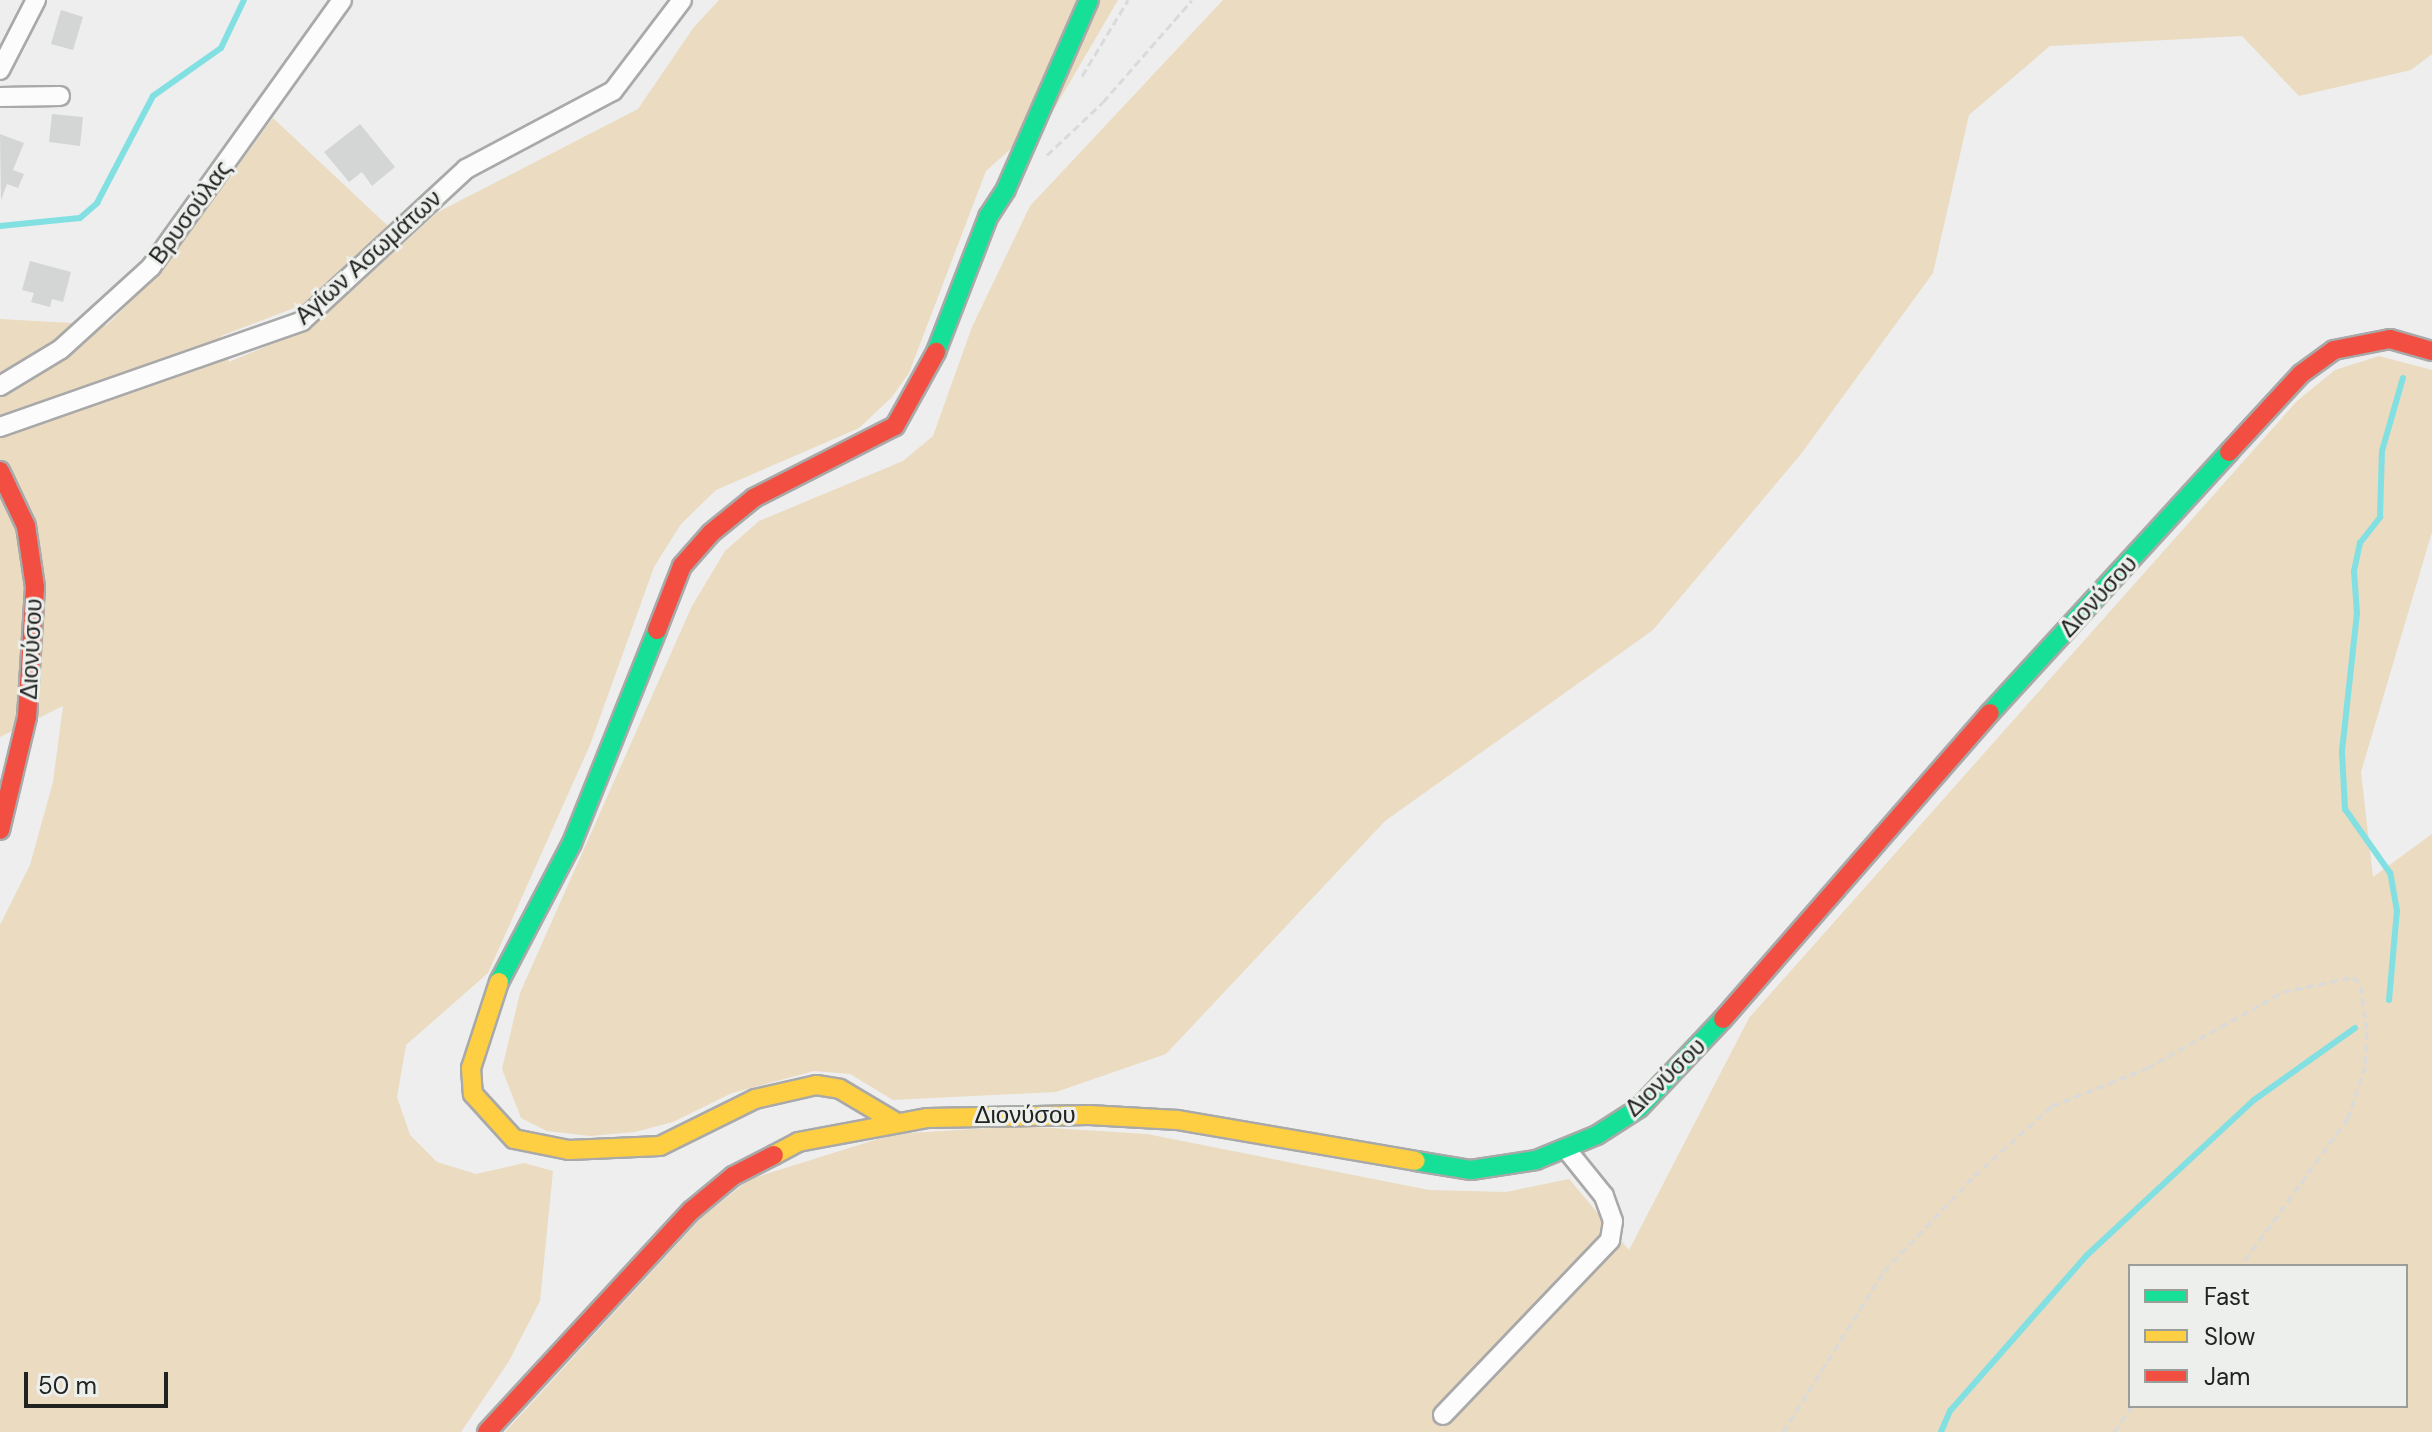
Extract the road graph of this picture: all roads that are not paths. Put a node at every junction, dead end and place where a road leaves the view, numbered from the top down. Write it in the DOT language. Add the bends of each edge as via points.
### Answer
graph roads {
  1 [pos="36,0"];
  2 [pos="342,0"];
  3 [pos="682,0"];
  4 [pos="1089,0"];
  5 [pos="0,70"];
  6 [pos="60,96"];
  7 [pos="0,97"];
  8 [pos="2432,351"];
  9 [pos="0,386"];
  10 [pos="0,427"];
  11 [pos="0,471"];
  12 [pos="0,830"];
  13 [pos="894,1121"];
  14 [pos="1567,1150"];
  15 [pos="1443,1415"];
  16 [pos="487,1432"];
  1 -- 5 [label="street"];
  2 -- 9 [label="street, Βρυσούλας" via="151,267 61,349"];
  3 -- 10 [label="street, Αγίων Ασωμάτων" via="613,91 466,169 302,321"];
  4 -- 13 [label="main road" via="1006,189 988,217 929,372 895,426 754,498 711,533 682,566 572,843 490,999 471,1068 473,1094 514,1139 569,1150 660,1146 755,1099 816,1085 840,1089"];
  6 -- 7 [label="street"];
  8 -- 14 [label="main road, Διονύσου" via="2390,339 2368,341 2334,350 2301,374 1971,734 1681,1067 1639,1108"];
  11 -- 12 [label="main road, Διονύσου" via="26,526 35,587 27,717"];
  13 -- 14 [label="main road, Διονύσου" via="1000,1113 1177,1120 1471,1170"];
  13 -- 16 [label="main road, Διονύσου" via="798,1142 719,1186"];
  14 -- 15 [label="street" via="1604,1196 1613,1221 1610,1240"];
}
